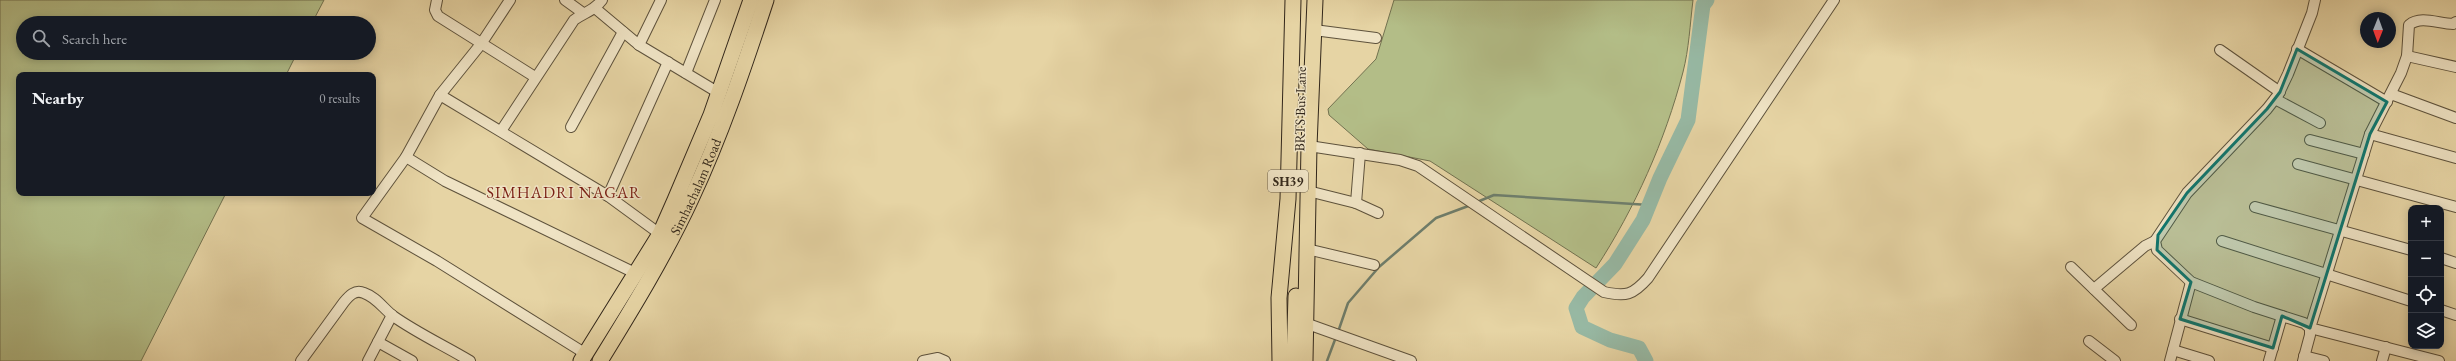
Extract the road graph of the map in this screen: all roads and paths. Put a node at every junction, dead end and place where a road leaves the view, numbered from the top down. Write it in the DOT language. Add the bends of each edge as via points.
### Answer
graph roads {
  1 [pos="437,0"];
  2 [pos="510,0"];
  3 [pos="565,0"];
  4 [pos="602,0"];
  5 [pos="661,0"];
  6 [pos="715,0"];
  7 [pos="751,0"];
  8 [pos="766,0"];
  9 [pos="1293,0"];
  10 [pos="1301,0"];
  11 [pos="1315,0"];
  12 [pos="1834,0"];
  13 [pos="2315,0"];
  14 [pos="596,9"];
  15 [pos="584,13"];
  16 [pos="2456,22"];
  17 [pos="1314,30"];
  18 [pos="623,32"];
  19 [pos="1376,38"];
  20 [pos="481,44"];
  21 [pos="638,45"];
  22 [pos="2298,49"];
  23 [pos="2220,50"];
  24 [pos="2407,56"];
  25 [pos="668,62"];
  26 [pos="2456,67"];
  27 [pos="686,73"];
  28 [pos="535,77"];
  29 [pos="719,93"];
  30 [pos="440,95"];
  31 [pos="2277,95"];
  32 [pos="2389,98"];
  33 [pos="2456,118"];
  34 [pos="2320,123"];
  35 [pos="571,127"];
  36 [pos="500,131"];
  37 [pos="2370,134"];
  38 [pos="2310,140"];
  39 [pos="1309,146"];
  40 [pos="1360,153"];
  41 [pos="2364,154"];
  42 [pos="406,157"];
  43 [pos="2456,158"];
  44 [pos="2298,164"];
  45 [pos="2358,179"];
  46 [pos="1308,191"];
  47 [pos="608,196"];
  48 [pos="1356,204"];
  49 [pos="2255,207"];
  50 [pos="2456,207"];
  51 [pos="1378,213"];
  52 [pos="2340,231"];
  53 [pos="665,237"];
  54 [pos="2156,241"];
  55 [pos="2222,241"];
  56 [pos="1307,249"];
  57 [pos="2408,249"];
  58 [pos="2444,259"];
  59 [pos="2456,263"];
  60 [pos="1374,265"];
  61 [pos="2070,267"];
  62 [pos="635,273"];
  63 [pos="2326,274"];
  64 [pos="2190,282"];
  65 [pos="2094,289"];
  66 [pos="2408,300"];
  67 [pos="2444,311"];
  68 [pos="392,315"];
  69 [pos="2456,315"];
  70 [pos="2282,316"];
  71 [pos="2180,319"];
  72 [pos="1306,323"];
  73 [pos="2131,325"];
  74 [pos="2310,328"];
  75 [pos="2089,340"];
  76 [pos="378,342"];
  77 [pos="2386,347"];
  78 [pos="2273,348"];
  79 [pos="2172,350"];
  80 [pos="584,357"];
  81 [pos="2409,357"];
  82 [pos="2303,358"];
  83 [pos="302,361"];
  84 [pos="368,361"];
  85 [pos="412,361"];
  86 [pos="470,361"];
  87 [pos="600,361"];
  88 [pos="923,361"];
  89 [pos="945,361"];
  90 [pos="1280,361"];
  91 [pos="1294,361"];
  92 [pos="1305,361"];
  93 [pos="1411,361"];
  94 [pos="2115,361"];
  95 [pos="2170,361"];
  96 [pos="2209,361"];
  97 [pos="2269,361"];
  98 [pos="2324,361"];
  99 [pos="2382,361"];
  100 [pos="2439,361"];
  1 -- 20 [label="street" via="435,10 438,16"];
  2 -- 20 [label="street"];
  3 -- 15 [label="street"];
  4 -- 14 [label="street"];
  5 -- 21 [label="street"];
  6 -- 27 [label="street"];
  7 -- 29 [label="main road"];
  8 -- 53 [label="main road, Simhachalam Road" via="748,56 709,156"];
  9 -- 90 [label="main road, SH39" via="1288,199 1279,298"];
  10 -- 91 [label="main road, BRTS Bus Lane"];
  11 -- 17 [label="main road, SH39"];
  12 -- 40 [label="street" via="1648,278 1638,289 1622,296 1604,292 1418,166"];
  13 -- 22 [label="street"];
  14 -- 15 [label="street"];
  14 -- 18 [label="street"];
  15 -- 28 [label="street" via="574,20"];
  16 -- 24 [label="street" via="2445,24 2414,20 2409,25"];
  17 -- 19 [label="street"];
  17 -- 39 [label="main road, SH39"];
  18 -- 21 [label="street"];
  18 -- 35 [label="street"];
  20 -- 28 [label="street"];
  20 -- 30 [label="street"];
  21 -- 25 [label="street"];
  22 -- 31 [label="street"];
  22 -- 32 [label="street"];
  23 -- 31 [label="street"];
  24 -- 26 [label="street"];
  24 -- 32 [label="street"];
  25 -- 27 [label="street"];
  25 -- 47 [label="street"];
  27 -- 29 [label="street"];
  28 -- 36 [label="street"];
  29 -- 53 [label="main road"];
  30 -- 36 [label="street"];
  30 -- 42 [label="street"];
  31 -- 34 [label="street"];
  31 -- 54 [label="street" via="2187,193"];
  32 -- 33 [label="street"];
  32 -- 37 [label="street"];
  36 -- 47 [label="street"];
  37 -- 41 [label="street"];
  37 -- 43 [label="street"];
  38 -- 41 [label="street"];
  39 -- 40 [label="street"];
  39 -- 46 [label="main road, SH39"];
  40 -- 48 [label="street"];
  41 -- 45 [label="street"];
  42 -- 62 [label="street" via="445,181"];
  42 -- 80 [label="street" via="362,218 437,261"];
  44 -- 45 [label="street"];
  45 -- 50 [label="street"];
  45 -- 52 [label="street"];
  46 -- 48 [label="street"];
  46 -- 56 [label="main road, SH39"];
  47 -- 53 [label="street"];
  48 -- 51 [label="street"];
  49 -- 52 [label="street"];
  52 -- 57 [label="street"];
  52 -- 63 [label="street"];
  53 -- 62 [label="main road"];
  53 -- 87 [label="main road, Simhachalam Road"];
  54 -- 64 [label="street" via="2157,250"];
  54 -- 65 [label="street" via="2145,246"];
  55 -- 63 [label="street"];
  56 -- 60 [label="street"];
  56 -- 72 [label="main road, SH39"];
  58 -- 59 [label="street"];
  61 -- 65 [label="street"];
  62 -- 80 [label="main road"];
  63 -- 66 [label="street"];
  63 -- 74 [label="street"];
  64 -- 70 [label="street"];
  64 -- 71 [label="street"];
  65 -- 73 [label="street"];
  67 -- 69 [label="street"];
  68 -- 76 [label="street"];
  68 -- 83 [label="street" via="376,299 363,292 351,294"];
  68 -- 86 [label="street"];
  70 -- 74 [label="street" via="2304,323"];
  70 -- 78 [label="street"];
  71 -- 78 [label="street"];
  71 -- 79 [label="street"];
  72 -- 92 [label="main road, SH39"];
  72 -- 93 [label="street"];
  74 -- 77 [label="street"];
  74 -- 82 [label="street"];
  75 -- 94 [label="street"];
  76 -- 84 [label="street"];
  76 -- 85 [label="street"];
  77 -- 81 [label="street"];
  77 -- 99 [label="street"];
  78 -- 97 [label="street"];
  79 -- 95 [label="street"];
  79 -- 96 [label="street"];
  81 -- 100 [label="street"];
  82 -- 98 [label="street"];
  88 -- 89 [label="street" via="938,358"];
}
